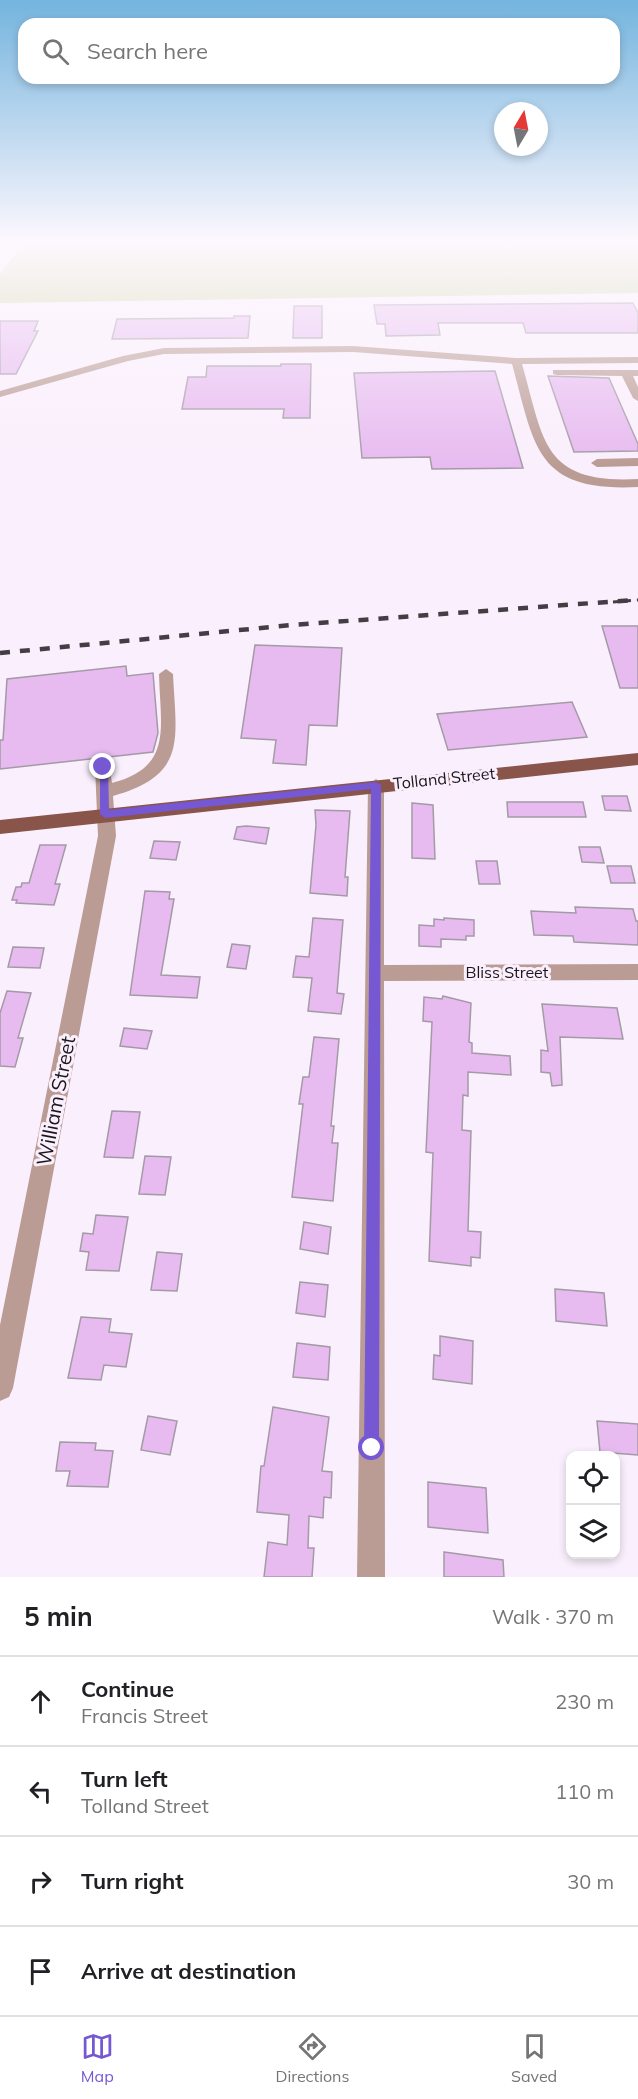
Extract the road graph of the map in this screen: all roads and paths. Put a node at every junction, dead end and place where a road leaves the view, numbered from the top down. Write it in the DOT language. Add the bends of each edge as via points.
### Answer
graph roads {
  1 [pos="638,360"];
  2 [pos="516,361"];
  3 [pos="557,372"];
  4 [pos="626,373"];
  5 [pos="638,373"];
  6 [pos="0,394"];
  7 [pos="638,398"];
  8 [pos="638,462"];
  9 [pos="597,463"];
  10 [pos="638,483"];
  11 [pos="166,674"];
  12 [pos="638,759"];
  13 [pos="103,767"];
  14 [pos="376,785"];
  15 [pos="103,792"];
  16 [pos="105,814"];
  17 [pos="0,827"];
  18 [pos="638,972"];
  19 [pos="375,973"];
  20 [pos="0,1388"];
  21 [pos="371,1577"];
  1 -- 2 [label="street"];
  2 -- 6 [label="street" via="353,349 164,351"];
  2 -- 10 [label="street" via="542,446 551,462 581,478 603,483"];
  3 -- 4 [label="street"];
  4 -- 5 [label="street"];
  4 -- 7 [label="street"];
  8 -- 9 [label="street"];
  11 -- 15 [label="street" via="167,750 160,766 139,783"];
  12 -- 14 [label="main road, Tolland Street"];
  13 -- 15 [label="street, William Street"];
  14 -- 16 [label="main road, Tolland Street"];
  14 -- 19 [label="street"];
  15 -- 16 [label="street, William Street"];
  16 -- 17 [label="main road, Tolland Street"];
  16 -- 20 [label="street, William Street" via="107,836"];
  18 -- 19 [label="street, Bliss Street"];
  19 -- 21 [label="street"];
}
